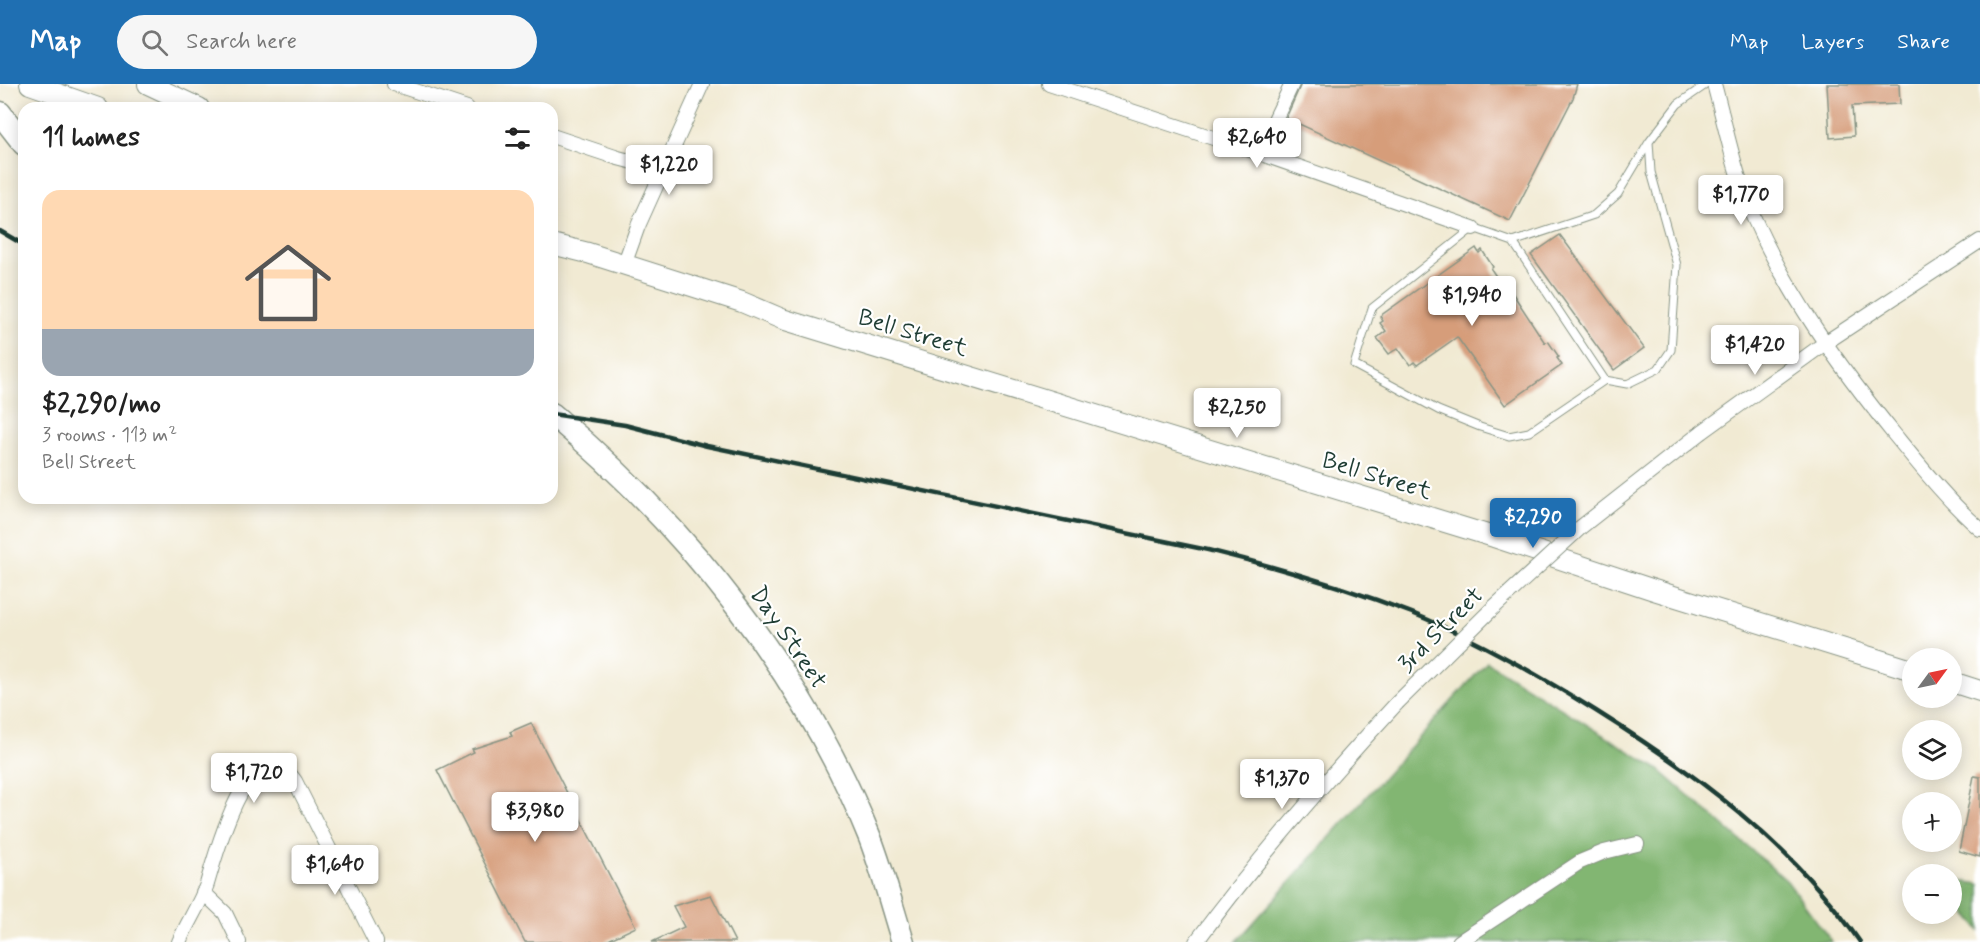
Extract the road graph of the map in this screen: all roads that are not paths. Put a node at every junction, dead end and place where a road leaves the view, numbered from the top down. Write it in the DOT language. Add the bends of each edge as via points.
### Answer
graph roads {
  1 [pos="30,84"];
  2 [pos="148,84"];
  3 [pos="394,84"];
  4 [pos="702,84"];
  5 [pos="1049,84"];
  6 [pos="1292,84"];
  7 [pos="1707,84"];
  8 [pos="1714,84"];
  9 [pos="60,95"];
  10 [pos="51,102"];
  11 [pos="80,102"];
  12 [pos="186,102"];
  13 [pos="448,102"];
  14 [pos="0,113"];
  15 [pos="18,136"];
  16 [pos="558,138"];
  17 [pos="1649,142"];
  18 [pos="0,144"];
  19 [pos="18,152"];
  20 [pos="1259,153"];
  21 [pos="664,170"];
  22 [pos="1473,228"];
  23 [pos="1980,240"];
  24 [pos="1513,242"];
  25 [pos="558,246"];
  26 [pos="624,265"];
  27 [pos="1825,343"];
  28 [pos="1605,380"];
  29 [pos="558,419"];
  30 [pos="1980,529"];
  31 [pos="1902,667"];
  32 [pos="1962,685"];
  33 [pos="1980,691"];
  34 [pos="1637,844"];
  35 [pos="203,892"];
  36 [pos="179,942"];
  37 [pos="239,942"];
  38 [pos="376,942"];
  39 [pos="903,942"];
  40 [pos="1196,942"];
  41 [pos="1459,942"];
  1 -- 9 [label="main road"];
  2 -- 12 [label="main road"];
  3 -- 13 [label="street"];
  4 -- 21 [label="street"];
  5 -- 20 [label="street"];
  6 -- 20 [label="street"];
  7 -- 17 [label="lane" via="1678,104"];
  8 -- 27 [label="street" via="1750,209 1796,300"];
  9 -- 10 [label="main road"];
  9 -- 11 [label="main road"];
  14 -- 15 [label="main road"];
  16 -- 21 [label="street"];
  17 -- 24 [label="lane" via="1618,194 1594,215"];
  17 -- 28 [label="lane" via="1651,172 1677,265 1671,350 1658,369 1628,384"];
  18 -- 19 [label="main road"];
  20 -- 22 [label="street"];
  21 -- 26 [label="street"];
  22 -- 24 [label="lane"];
  22 -- 28 [label="lane" via="1372,308 1354,365 1438,410 1509,436 1529,432"];
  23 -- 27 [label="street, 3rd Street"];
  24 -- 28 [label="lane"];
  25 -- 26 [label="main road, Bell Street"];
  26 -- 31 [label="main road, Bell Street" via="742,302 782,319 1494,537"];
  27 -- 30 [label="street" via="1904,446"];
  27 -- 40 [label="street, 3rd Street, bridge" via="1701,432 1573,534 1492,609 1340,765"];
  29 -- 39 [label="main road, Day Street" via="620,474 689,547 774,659 846,786 870,839"];
  32 -- 33 [label="main road"];
  34 -- 41 [label="street" via="1580,862"];
  35 -- 36 [label="street"];
  35 -- 37 [label="street" via="225,913"];
  35 -- 38 [label="street" via="229,818 248,781 264,766 281,767 289,773"];
}
